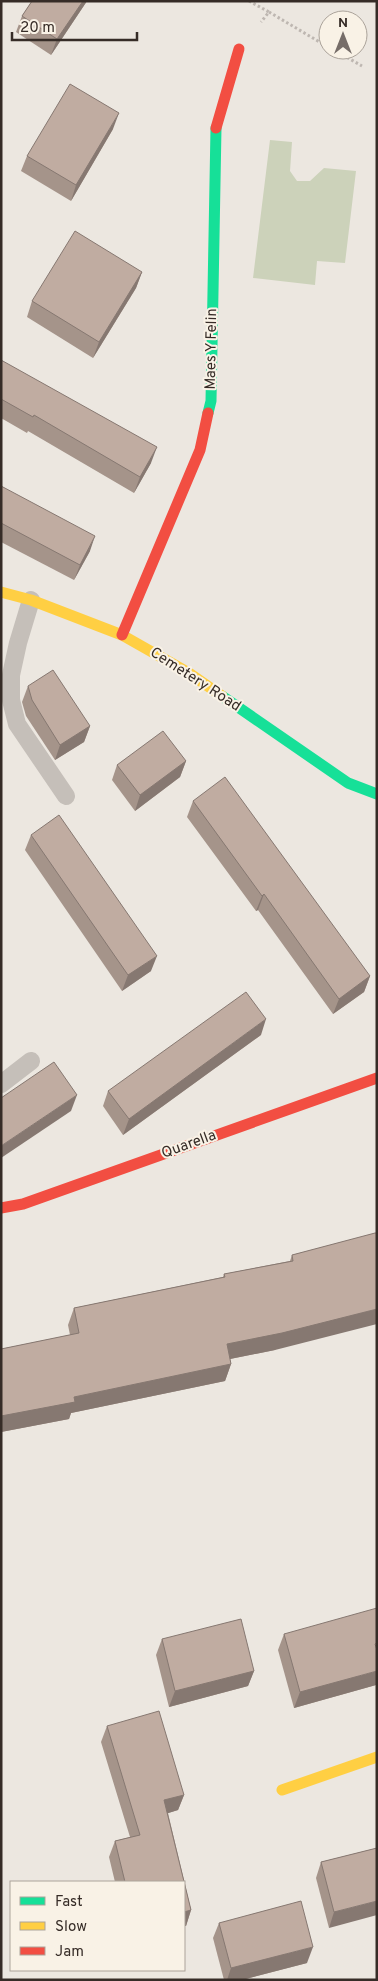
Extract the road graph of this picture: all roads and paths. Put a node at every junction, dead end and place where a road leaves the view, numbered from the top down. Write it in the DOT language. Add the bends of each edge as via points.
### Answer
graph roads {
  1 [pos="268,12"];
  2 [pos="318,41"];
  3 [pos="239,49"];
  4 [pos="352,60"];
  5 [pos="362,66"];
  6 [pos="1,592"];
  7 [pos="32,600"];
  8 [pos="122,635"];
  9 [pos="377,794"];
  10 [pos="66,796"];
  11 [pos="31,1062"];
  12 [pos="377,1078"];
  13 [pos="1,1084"];
  14 [pos="1,1208"];
  15 [pos="377,1757"];
  16 [pos="282,1790"];
  1 -- 2 [label="path"];
  3 -- 8 [label="street, Maes Y Felin" via="216,126 211,401 200,450"];
  4 -- 5 [label="path"];
  6 -- 7 [label="street, Cemetery Road"];
  7 -- 8 [label="street, Cemetery Road"];
  7 -- 10 [label="lane" via="11,674 11,700 17,724"];
  8 -- 9 [label="street, Cemetery Road" via="189,673 348,782"];
  11 -- 13 [label="lane"];
  12 -- 14 [label="street, Quarella" via="23,1204"];
  15 -- 16 [label="street"];
}
